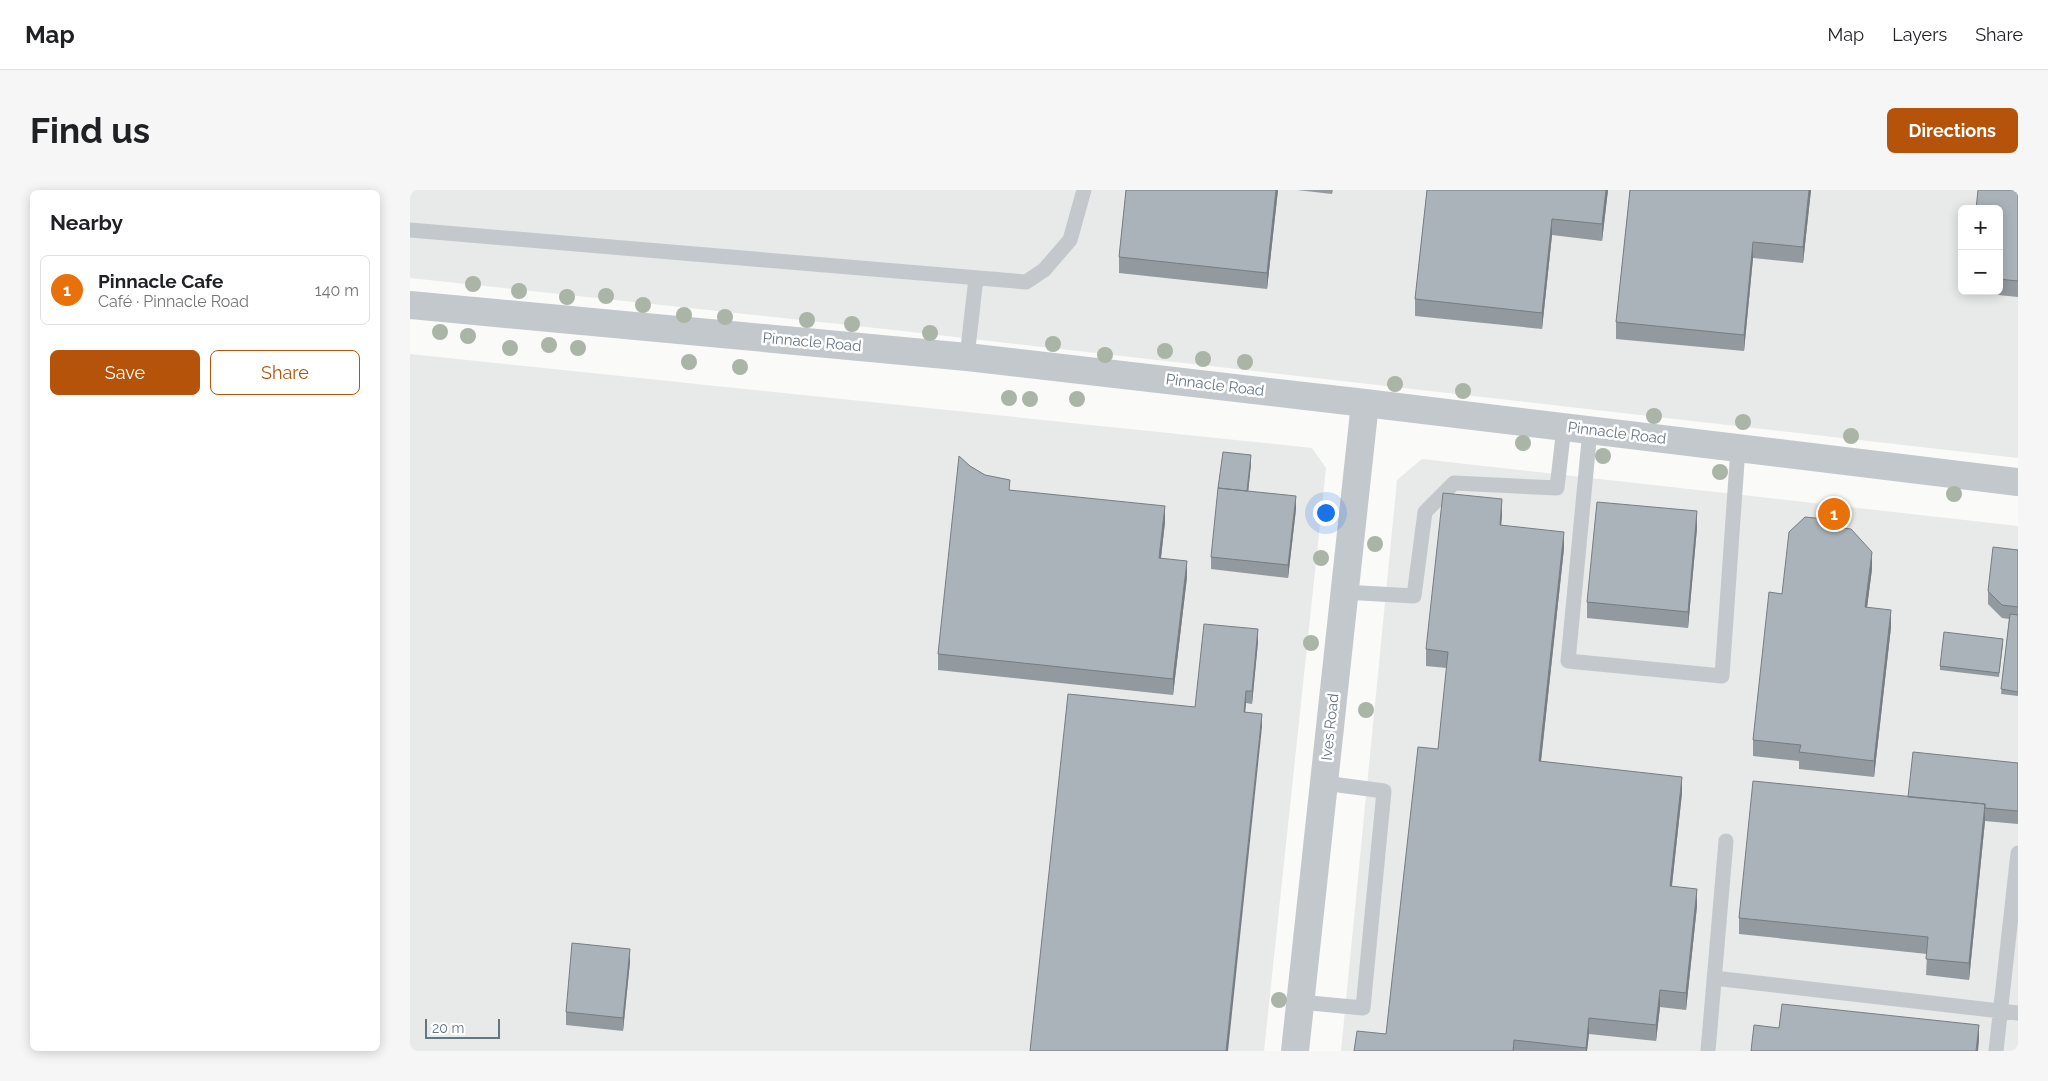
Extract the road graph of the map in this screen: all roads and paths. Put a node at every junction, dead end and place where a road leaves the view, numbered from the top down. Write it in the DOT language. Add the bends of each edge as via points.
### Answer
graph roads {
  1 [pos="1084,190"];
  2 [pos="410,230"];
  3 [pos="976,278"];
  4 [pos="410,305"];
  5 [pos="967,357"];
  6 [pos="1364,403"];
  7 [pos="1577,428"];
  8 [pos="1738,448"];
  9 [pos="2018,482"];
  10 [pos="1344,592"];
  11 [pos="1324,783"];
  12 [pos="1726,841"];
  13 [pos="2018,853"];
  14 [pos="1714,978"];
  15 [pos="1300,1002"];
  16 [pos="2000,1010"];
  17 [pos="2018,1013"];
  18 [pos="1295,1051"];
  19 [pos="1708,1051"];
  20 [pos="1996,1051"];
  1 -- 3 [label="lane" via="1070,240 1044,270 1026,282"];
  2 -- 3 [label="lane"];
  3 -- 5 [label="lane"];
  4 -- 5 [label="street, Pinnacle Road"];
  5 -- 6 [label="street, Pinnacle Road"];
  6 -- 7 [label="street, Pinnacle Road"];
  6 -- 10 [label="street, Ives Road"];
  7 -- 8 [label="street, Pinnacle Road"];
  7 -- 8 [label="lane" via="1568,661 1722,676"];
  7 -- 10 [label="lane" via="1557,488 1454,483 1426,512 1414,596"];
  8 -- 9 [label="street, Pinnacle Road"];
  10 -- 11 [label="street, Ives Road"];
  11 -- 15 [label="street, Ives Road"];
  11 -- 15 [label="lane" via="1384,791 1363,1008"];
  12 -- 14 [label="lane"];
  13 -- 16 [label="lane"];
  14 -- 16 [label="lane"];
  14 -- 19 [label="lane"];
  15 -- 18 [label="street, Ives Road"];
  16 -- 17 [label="lane"];
  16 -- 20 [label="lane"];
}
